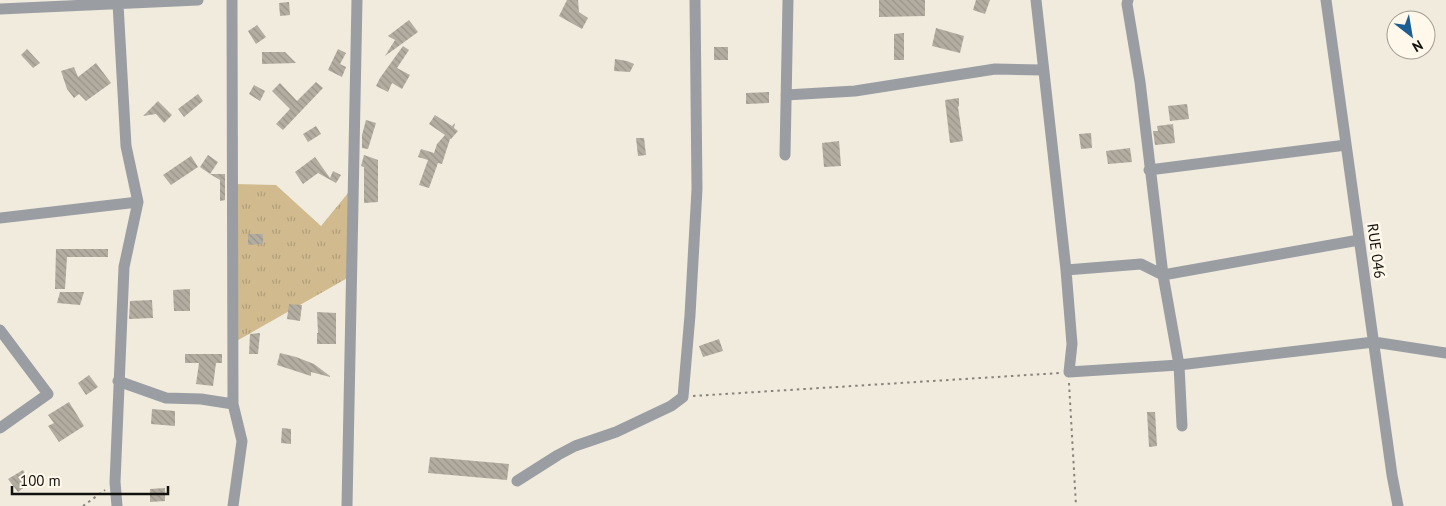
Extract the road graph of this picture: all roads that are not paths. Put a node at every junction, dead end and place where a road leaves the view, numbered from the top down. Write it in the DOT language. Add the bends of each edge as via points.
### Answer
graph roads {
  1 [pos="198,0"];
  2 [pos="232,0"];
  3 [pos="357,0"];
  4 [pos="695,0"];
  5 [pos="788,0"];
  6 [pos="1036,0"];
  7 [pos="1128,0"];
  8 [pos="1326,0"];
  9 [pos="118,4"];
  10 [pos="0,10"];
  11 [pos="1043,70"];
  12 [pos="786,95"];
  13 [pos="1346,145"];
  14 [pos="785,155"];
  15 [pos="1149,170"];
  16 [pos="138,202"];
  17 [pos="0,218"];
  18 [pos="1360,240"];
  19 [pos="1066,270"];
  20 [pos="1163,275"];
  21 [pos="0,330"];
  22 [pos="1374,342"];
  23 [pos="1446,353"];
  24 [pos="1179,365"];
  25 [pos="118,381"];
  26 [pos="233,404"];
  27 [pos="1182,426"];
  28 [pos="0,428"];
  29 [pos="517,481"];
  30 [pos="117,506"];
  31 [pos="233,506"];
  32 [pos="347,506"];
  33 [pos="1398,506"];
  1 -- 9 [label="street"];
  2 -- 26 [label="street"];
  3 -- 32 [label="street"];
  4 -- 29 [label="street" via="696,188 683,397 616,432 558,454"];
  5 -- 12 [label="street"];
  6 -- 11 [label="street"];
  7 -- 15 [label="street"];
  8 -- 13 [label="street, RUE 046"];
  9 -- 10 [label="street"];
  9 -- 16 [label="street" via="126,146"];
  11 -- 12 [label="street" via="995,69 854,91"];
  11 -- 19 [label="street"];
  12 -- 14 [label="street"];
  13 -- 15 [label="street"];
  13 -- 18 [label="street, RUE 046"];
  15 -- 20 [label="street"];
  16 -- 17 [label="street"];
  16 -- 25 [label="street" via="124,266"];
  18 -- 20 [label="street"];
  18 -- 22 [label="street, RUE 046"];
  19 -- 20 [label="street" via="1141,264"];
  19 -- 24 [label="street" via="1072,344 1068,372"];
  20 -- 24 [label="street"];
  21 -- 28 [label="street" via="48,394"];
  22 -- 23 [label="street"];
  22 -- 24 [label="street"];
  22 -- 33 [label="street, RUE 046"];
  24 -- 27 [label="street"];
  25 -- 26 [label="street" via="166,398"];
  25 -- 30 [label="street"];
  26 -- 31 [label="street" via="242,441"];
}
